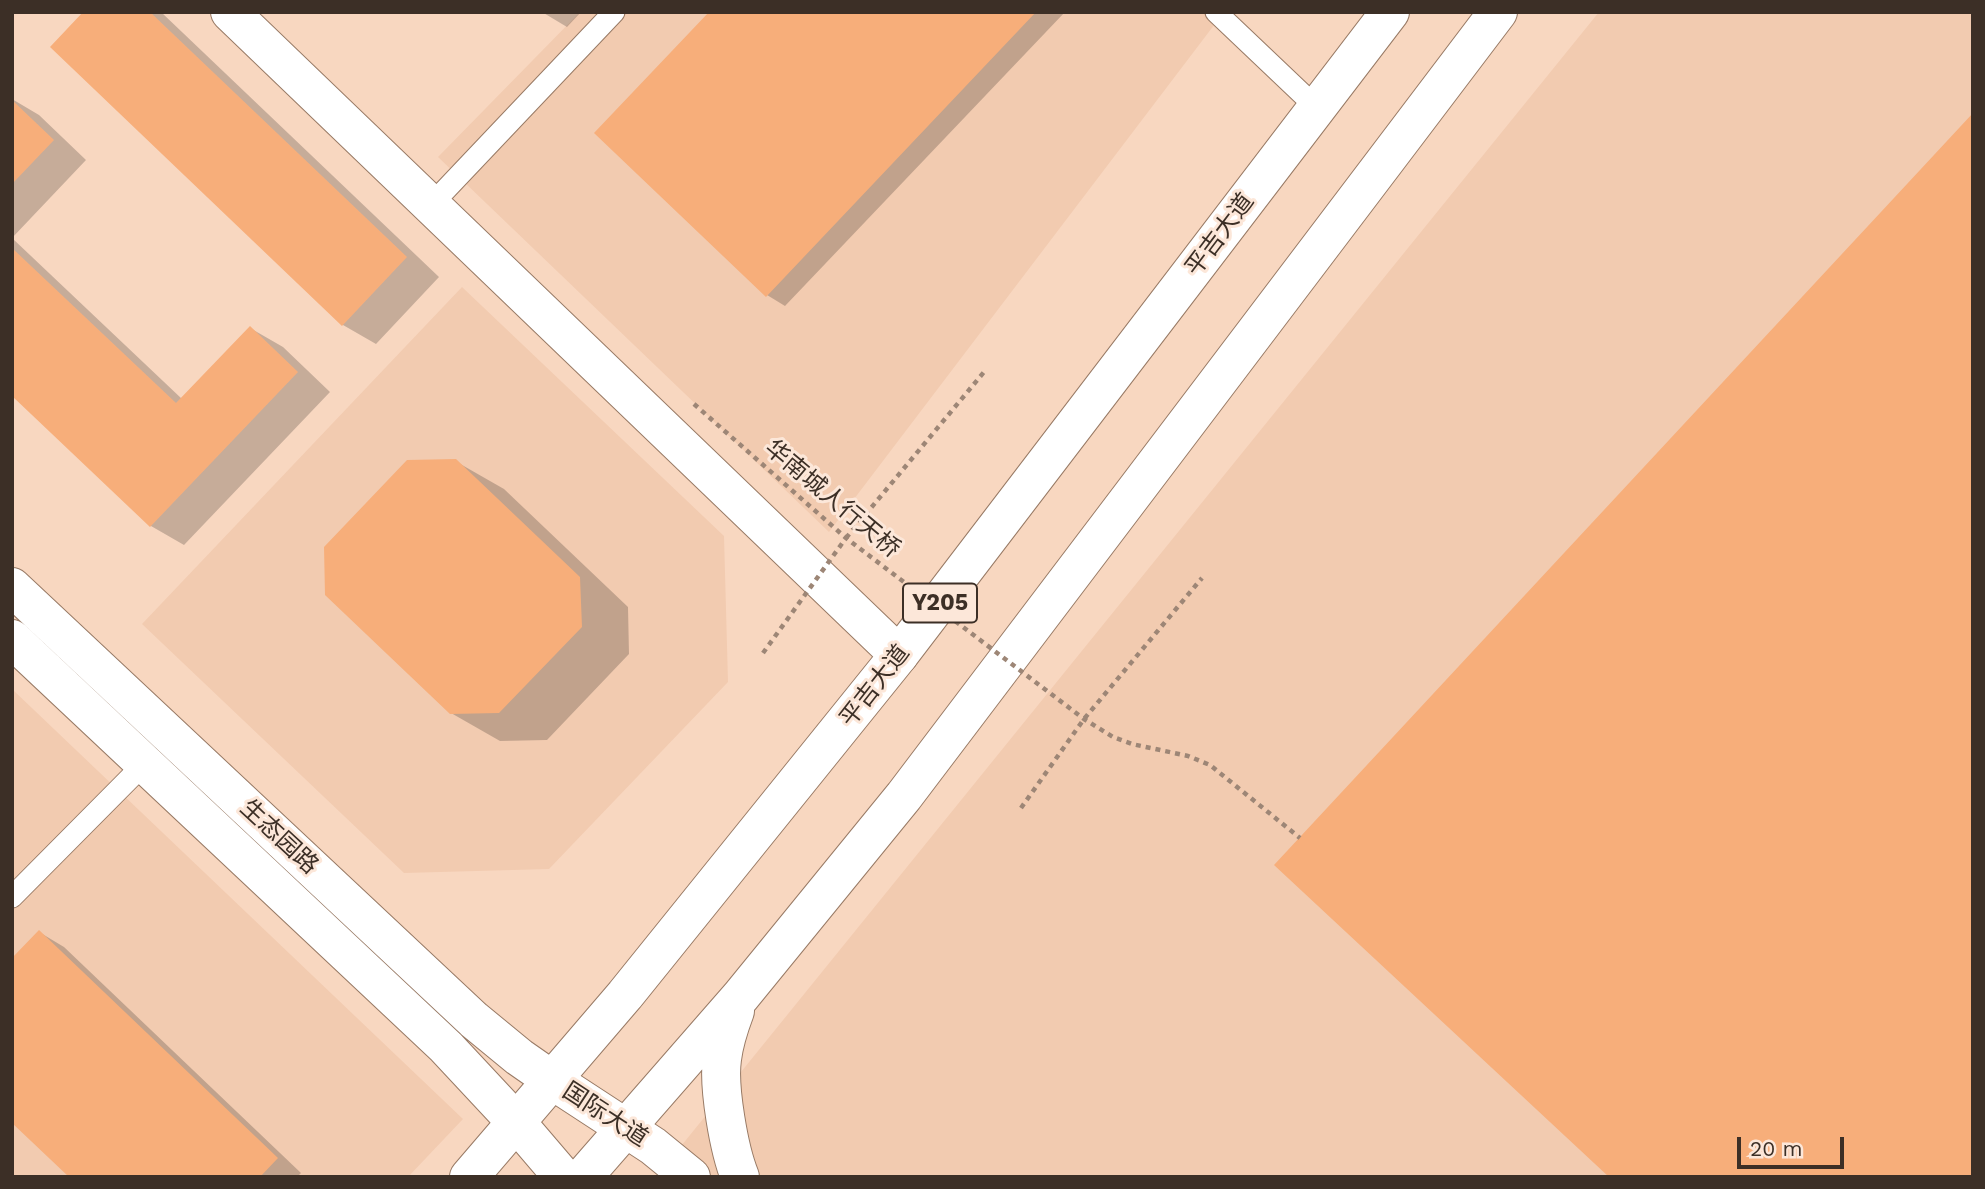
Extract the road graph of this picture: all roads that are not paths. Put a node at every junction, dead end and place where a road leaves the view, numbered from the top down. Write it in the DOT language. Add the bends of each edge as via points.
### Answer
graph roads {
  1 [pos="230,12"];
  2 [pos="614,12"];
  3 [pos="1216,12"];
  4 [pos="1390,12"];
  5 [pos="1498,12"];
  6 [pos="1317,108"];
  7 [pos="431,205"];
  8 [pos="12,587"];
  9 [pos="12,639"];
  10 [pos="900,655"];
  11 [pos="145,764"];
  12 [pos="12,897"];
  13 [pos="741,996"];
  14 [pos="552,1080"];
  15 [pos="516,1122"];
  16 [pos="625,1129"];
  17 [pos="468,1177"];
  18 [pos="563,1177"];
  19 [pos="583,1177"];
  20 [pos="691,1177"];
  21 [pos="740,1177"];
  1 -- 7 [label="main road"];
  2 -- 7 [label="lane"];
  3 -- 6 [label="lane"];
  4 -- 6 [label="main road, 平吉大道 / Y205"];
  5 -- 13 [label="main road" via="904,796"];
  6 -- 10 [label="main road, 平吉大道 / Y205"];
  7 -- 10 [label="main road"];
  8 -- 14 [label="main road, 生态园路" via="474,1020"];
  9 -- 11 [label="main road, 生态园路"];
  10 -- 14 [label="main road, 平吉大道 / Y205"];
  11 -- 12 [label="lane"];
  11 -- 15 [label="main road, 生态园路" via="446,1047"];
  13 -- 16 [label="main road"];
  13 -- 21 [label="main road" via="721,1061 728,1126"];
  14 -- 15 [label="main road, 平吉大道 / Y205"];
  14 -- 16 [label="main road, 国际大道"];
  15 -- 17 [label="main road, 平吉大道 / Y205"];
  15 -- 18 [label="main road"];
  16 -- 19 [label="main road"];
  16 -- 20 [label="main road, 国际大道"];
}
